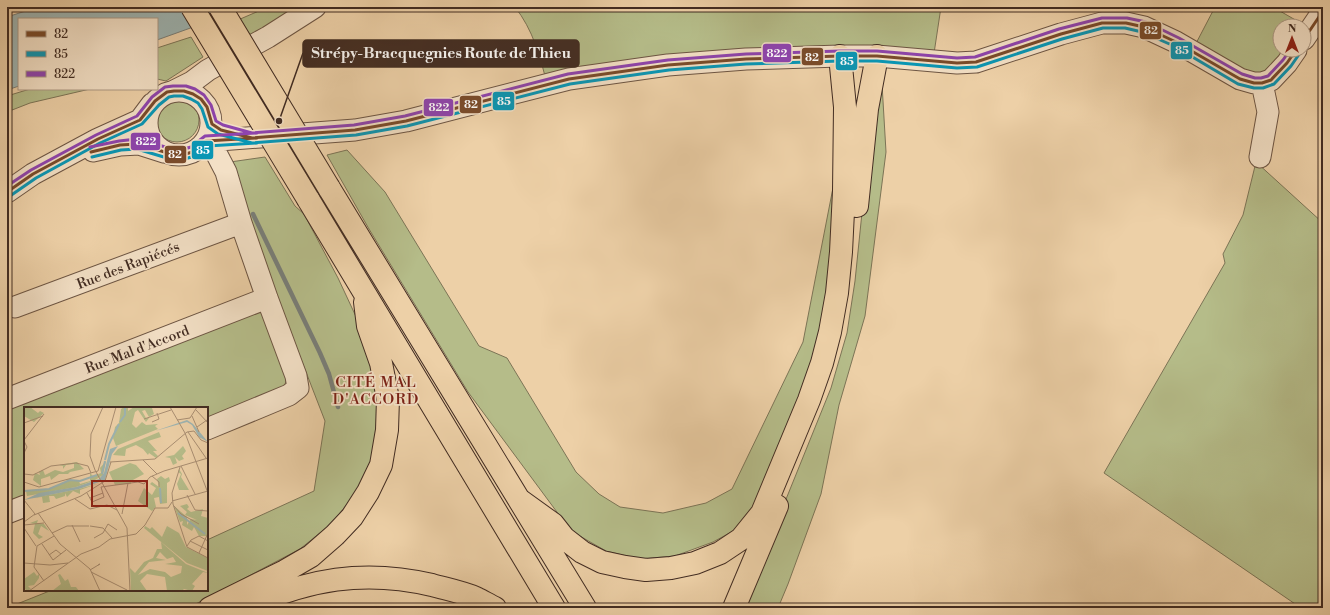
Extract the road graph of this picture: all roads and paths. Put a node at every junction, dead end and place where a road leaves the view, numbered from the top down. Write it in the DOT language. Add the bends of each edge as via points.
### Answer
graph roads {
  1 [pos="192,7"];
  2 [pos="220,7"];
  3 [pos="314,7"];
  4 [pos="1323,11"];
  5 [pos="1312,27"];
  6 [pos="840,56"];
  7 [pos="877,56"];
  8 [pos="230,58"];
  9 [pos="1290,58"];
  10 [pos="1262,83"];
  11 [pos="174,91"];
  12 [pos="155,101"];
  13 [pos="209,113"];
  14 [pos="252,138"];
  15 [pos="203,144"];
  16 [pos="164,152"];
  17 [pos="1260,157"];
  18 [pos="59,160"];
  19 [pos="226,172"];
  20 [pos="7,192"];
  21 [pos="240,223"];
  22 [pos="363,290"];
  23 [pos="266,298"];
  24 [pos="15,307"];
  25 [pos="7,399"];
  26 [pos="208,429"];
  27 [pos="521,501"];
  28 [pos="24,506"];
  29 [pos="7,513"];
  30 [pos="210,608"];
  31 [pos="245,608"];
  32 [pos="495,608"];
  33 [pos="554,608"];
  34 [pos="585,608"];
  35 [pos="734,608"];
  1 -- 22 [label="highway, bridge"];
  2 -- 27 [label="highway, bridge"];
  3 -- 8 [label="street"];
  4 -- 5 [label="street"];
  6 -- 7 [label="street"];
  6 -- 14 [label="street" via="704,62 595,75 547,84 406,121 337,132"];
  6 -- 27 [label="highway" via="845,107 844,191 837,293 822,363 762,513 741,539 720,553 689,564 646,570 602,562 582,552 564,538 553,524"];
  7 -- 10 [label="street" via="957,63 976,62 1102,23 1126,23 1144,27 1176,42 1240,80"];
  7 -- 35 [label="highway" via="866,109 842,335 835,361"];
  8 -- 11 [label="street"];
  8 -- 13 [label="street" via="209,92 206,101"];
  9 -- 10 [label="street" via="1271,80"];
  10 -- 17 [label="street" via="1268,112"];
  11 -- 12 [label="street" via="167,92"];
  11 -- 13 [label="street" via="184,91 201,99"];
  12 -- 16 [label="street" via="149,109 146,129 156,146"];
  12 -- 18 [label="street" via="140,120"];
  13 -- 14 [label="street" via="212,124 221,130"];
  13 -- 15 [label="street" via="210,131"];
  14 -- 15 [label="street"];
  14 -- 19 [label="street" via="233,146 228,152"];
  15 -- 16 [label="street" via="191,153 182,155"];
  15 -- 19 [label="street"];
  16 -- 18 [label="street" via="139,144 120,145"];
  18 -- 20 [label="street"];
  19 -- 21 [label="street"];
  21 -- 23 [label="street"];
  21 -- 24 [label="street, Rue des Rapiécés"];
  22 -- 30 [label="highway" via="368,326 388,398 387,430 380,465 368,492 352,517 311,556"];
  22 -- 33 [label="highway"];
  23 -- 25 [label="street, Rue Mal d'Accord"];
  23 -- 26 [label="street" via="296,376 298,388 289,395"];
  27 -- 34 [label="highway"];
  28 -- 29 [label="street"];
  31 -- 32 [label="highway" via="301,587 346,578 372,577 395,578 445,588"];
}
